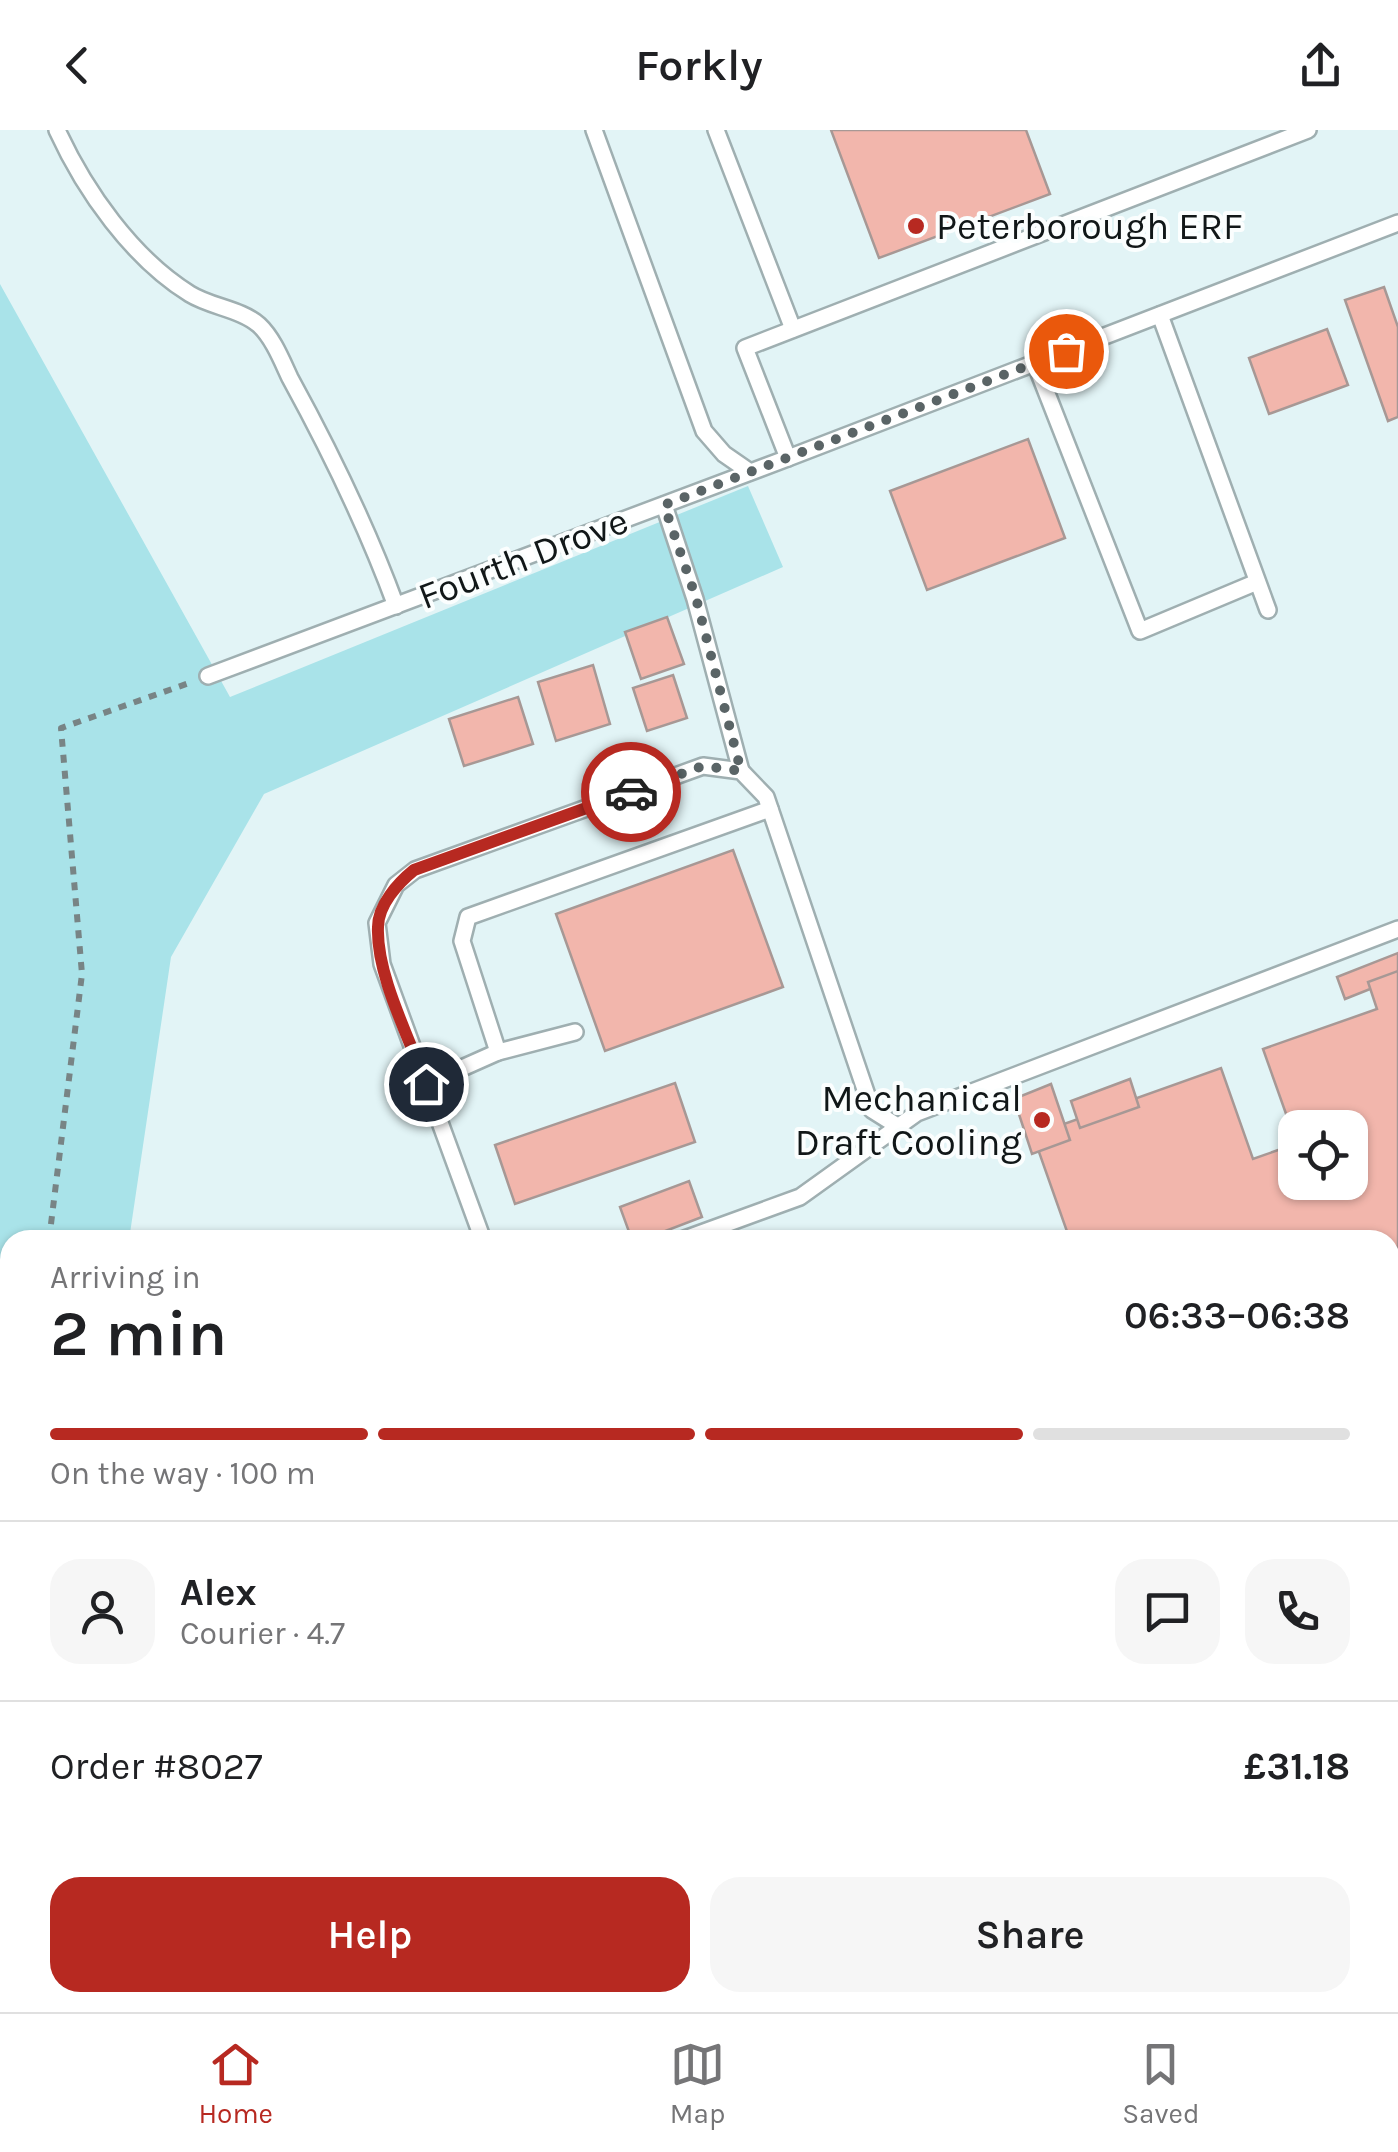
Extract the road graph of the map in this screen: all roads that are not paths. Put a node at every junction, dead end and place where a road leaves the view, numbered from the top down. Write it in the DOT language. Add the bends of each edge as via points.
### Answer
graph roads {
  1 [pos="58,130"];
  2 [pos="594,130"];
  3 [pos="716,130"];
  4 [pos="1308,130"];
  5 [pos="1398,223"];
  6 [pos="1160,315"];
  7 [pos="793,329"];
  8 [pos="1035,363"];
  9 [pos="788,458"];
  10 [pos="750,472"];
  11 [pos="664,505"];
  12 [pos="1257,582"];
  13 [pos="396,606"];
  14 [pos="1268,610"];
  15 [pos="208,676"];
  16 [pos="741,771"];
  17 [pos="770,809"];
  18 [pos="1398,929"];
  19 [pos="575,1032"];
  20 [pos="498,1052"];
  21 [pos="426,1084"];
  22 [pos="900,1127"];
  23 [pos="479,1230"];
  24 [pos="709,1230"];
  1 -- 13 [label="lane" via="114,223 156,268 190,295 261,326 312,418"];
  2 -- 10 [label="lane" via="704,431"];
  3 -- 7 [label="lane"];
  4 -- 7 [label="lane"];
  5 -- 6 [label="lane, Fourth Drove"];
  6 -- 8 [label="lane, Fourth Drove"];
  6 -- 12 [label="lane"];
  7 -- 9 [label="lane" via="745,348"];
  8 -- 9 [label="lane, Fourth Drove"];
  8 -- 12 [label="lane" via="1140,631"];
  9 -- 10 [label="lane, Fourth Drove"];
  10 -- 11 [label="lane, Fourth Drove"];
  11 -- 13 [label="lane, Fourth Drove"];
  11 -- 16 [label="lane"];
  12 -- 14 [label="lane"];
  13 -- 15 [label="lane, Fourth Drove"];
  16 -- 17 [label="lane"];
  16 -- 21 [label="lane" via="703,766 414,870 396,884 377,924 382,964"];
  17 -- 20 [label="lane" via="468,917 462,941"];
  17 -- 22 [label="lane" via="872,1110"];
  18 -- 22 [label="lane" via="917,1114"];
  19 -- 20 [label="lane"];
  20 -- 21 [label="lane"];
  21 -- 23 [label="lane"];
  22 -- 24 [label="lane" via="800,1197"];
}
